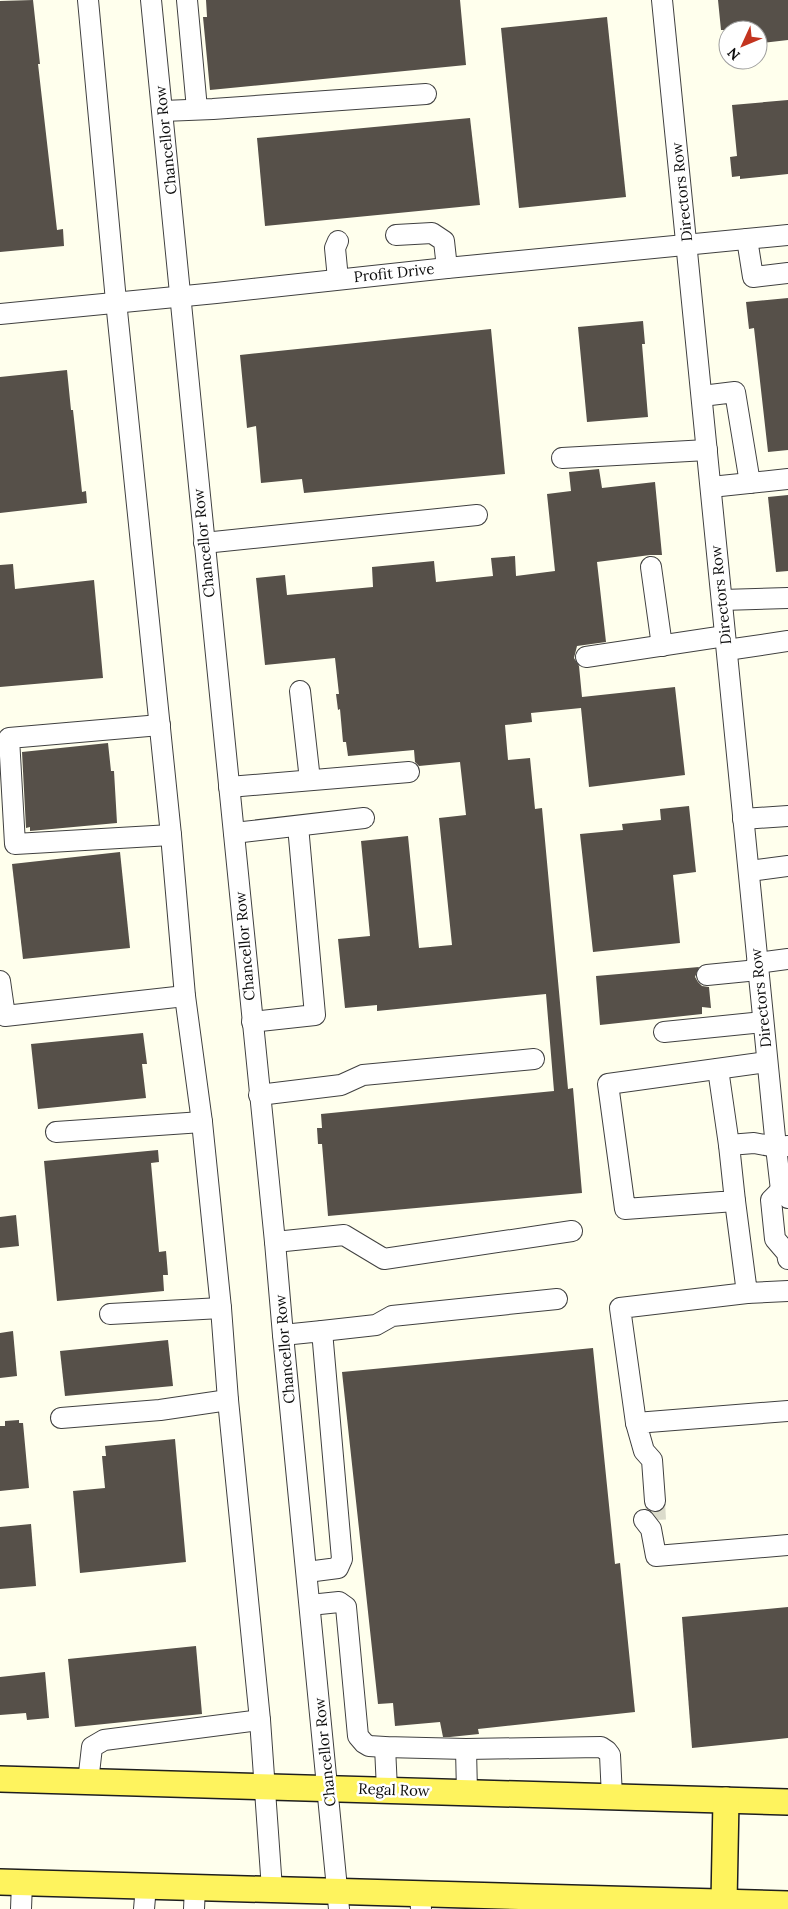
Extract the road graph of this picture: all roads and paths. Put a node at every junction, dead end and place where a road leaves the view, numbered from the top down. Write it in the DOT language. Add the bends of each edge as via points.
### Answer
graph roads {
  1 [pos="88,0"];
  2 [pos="151,0"];
  3 [pos="187,0"];
  4 [pos="662,0"];
  5 [pos="426,94"];
  6 [pos="197,110"];
  7 [pos="163,111"];
  8 [pos="396,235"];
  9 [pos="788,235"];
  10 [pos="747,239"];
  11 [pos="338,241"];
  12 [pos="687,244"];
  13 [pos="447,268"];
  14 [pos="788,273"];
  15 [pos="338,279"];
  16 [pos="182,296"];
  17 [pos="116,301"];
  18 [pos="0,314"];
  19 [pos="702,396"];
  20 [pos="707,450"];
  21 [pos="562,458"];
  22 [pos="788,479"];
  23 [pos="750,483"];
  24 [pos="711,487"];
  25 [pos="477,515"];
  26 [pos="204,543"];
  27 [pos="651,567"];
  28 [pos="788,598"];
  29 [pos="722,600"];
  30 [pos="788,641"];
  31 [pos="726,643"];
  32 [pos="662,646"];
  33 [pos="586,657"];
  34 [pos="300,691"];
  35 [pos="160,725"];
  36 [pos="409,772"];
  37 [pos="310,780"];
  38 [pos="229,787"];
  39 [pos="788,816"];
  40 [pos="364,818"];
  41 [pos="744,819"];
  42 [pos="298,826"];
  43 [pos="234,834"];
  44 [pos="171,835"];
  45 [pos="788,866"];
  46 [pos="749,871"];
  47 [pos="788,959"];
  48 [pos="758,966"];
  49 [pos="707,975"];
  50 [pos="0,981"];
  51 [pos="185,996"];
  52 [pos="252,1022"];
  53 [pos="763,1022"];
  54 [pos="664,1032"];
  55 [pos="534,1059"];
  56 [pos="767,1062"];
  57 [pos="718,1069"];
  58 [pos="259,1095"];
  59 [pos="202,1122"];
  60 [pos="56,1132"];
  61 [pos="729,1146"];
  62 [pos="782,1147"];
  63 [pos="784,1194"];
  64 [pos="735,1200"];
  65 [pos="572,1231"];
  66 [pos="275,1242"];
  67 [pos="788,1254"];
  68 [pos="788,1291"];
  69 [pos="747,1294"];
  70 [pos="557,1299"];
  71 [pos="222,1308"];
  72 [pos="110,1314"];
  73 [pos="322,1330"];
  74 [pos="282,1335"];
  75 [pos="228,1400"];
  76 [pos="788,1411"];
  77 [pos="61,1418"];
  78 [pos="636,1423"];
  79 [pos="788,1545"];
  80 [pos="307,1572"];
  81 [pos="310,1605"];
  82 [pos="260,1720"];
  83 [pos="385,1747"];
  84 [pos="466,1748"];
  85 [pos="0,1779"];
  86 [pos="88,1782"];
  87 [pos="265,1787"];
  88 [pos="328,1787"];
  89 [pos="387,1789"];
  90 [pos="467,1792"];
  91 [pos="612,1797"];
  92 [pos="726,1800"];
  93 [pos="788,1802"];
  94 [pos="11,1883"];
  95 [pos="272,1890"];
  96 [pos="145,1898"];
  97 [pos="195,1898"];
  98 [pos="339,1900"];
  99 [pos="387,1901"];
  100 [pos="421,1902"];
  101 [pos="716,1904"];
  102 [pos="788,1904"];
  103 [pos="673,1905"];
  104 [pos="21,1909"];
  1 -- 17 [label="street"];
  2 -- 7 [label="street, Chancellor Row"];
  3 -- 6 [label="street"];
  4 -- 12 [label="street, Directors Row"];
  5 -- 6 [label="street"];
  6 -- 7 [label="street"];
  7 -- 16 [label="street, Chancellor Row"];
  8 -- 13 [label="street" via="432,233 444,241"];
  9 -- 10 [label="street, Profit Drive"];
  10 -- 12 [label="street, Profit Drive"];
  10 -- 14 [label="street" via="753,277"];
  11 -- 15 [label="street" via="335,248"];
  12 -- 13 [label="street, Profit Drive"];
  12 -- 19 [label="street, Directors Row"];
  13 -- 15 [label="street, Profit Drive"];
  15 -- 16 [label="street, Profit Drive"];
  16 -- 17 [label="street, Profit Drive"];
  16 -- 26 [label="street, Chancellor Row"];
  17 -- 18 [label="street, Profit Drive"];
  17 -- 35 [label="street"];
  19 -- 20 [label="street, Directors Row"];
  19 -- 23 [label="street" via="735,392"];
  20 -- 21 [label="street"];
  20 -- 24 [label="street, Directors Row"];
  22 -- 23 [label="street"];
  23 -- 24 [label="street"];
  24 -- 29 [label="street, Directors Row"];
  25 -- 26 [label="street"];
  26 -- 38 [label="street, Chancellor Row"];
  27 -- 32 [label="street"];
  28 -- 29 [label="street"];
  29 -- 31 [label="street, Directors Row"];
  30 -- 31 [label="street"];
  31 -- 32 [label="street"];
  31 -- 41 [label="street, Directors Row"];
  32 -- 33 [label="street"];
  34 -- 37 [label="street"];
  35 -- 44 [label="street"];
  35 -- 44 [label="street" via="9,738 14,844"];
  36 -- 37 [label="street"];
  37 -- 38 [label="street"];
  38 -- 43 [label="street, Chancellor Row"];
  39 -- 41 [label="street"];
  40 -- 42 [label="street"];
  41 -- 46 [label="street, Directors Row"];
  42 -- 43 [label="street"];
  42 -- 52 [label="street" via="315,1015"];
  43 -- 52 [label="street, Chancellor Row"];
  44 -- 51 [label="street"];
  45 -- 46 [label="street"];
  46 -- 48 [label="street, Directors Row"];
  47 -- 48 [label="street"];
  48 -- 49 [label="street"];
  48 -- 53 [label="street, Directors Row"];
  50 -- 51 [label="street" via="5,1016"];
  51 -- 59 [label="street"];
  52 -- 58 [label="street, Chancellor Row"];
  53 -- 54 [label="street"];
  53 -- 56 [label="street, Directors Row"];
  55 -- 58 [label="street" via="363,1075 342,1085"];
  56 -- 57 [label="street"];
  56 -- 62 [label="street, Directors Row"];
  57 -- 61 [label="street"];
  57 -- 64 [label="street" via="608,1084 625,1210"];
  58 -- 66 [label="street, Chancellor Row"];
  59 -- 60 [label="street"];
  59 -- 71 [label="street"];
  61 -- 62 [label="street" via="754,1143"];
  61 -- 64 [label="street"];
  62 -- 63 [label="street, Directors Row"];
  63 -- 67 [label="street, Directors Row" via="771,1200 774,1238"];
  64 -- 69 [label="street"];
  65 -- 66 [label="street" via="384,1259 344,1235"];
  66 -- 74 [label="street, Chancellor Row"];
  68 -- 69 [label="street"];
  69 -- 78 [label="street" via="620,1308"];
  70 -- 73 [label="street" via="392,1316 376,1325"];
  71 -- 72 [label="street"];
  71 -- 75 [label="street"];
  73 -- 74 [label="street"];
  73 -- 80 [label="street" via="342,1558 338,1568"];
  74 -- 80 [label="street, Chancellor Row"];
  75 -- 77 [label="street" via="160,1410"];
  75 -- 82 [label="street"];
  76 -- 78 [label="street"];
  78 -- 79 [label="street" via="644,1451 652,1460 650,1514 656,1556"];
  80 -- 81 [label="street, Chancellor Row"];
  81 -- 83 [label="street" via="339,1602 346,1607 358,1736 369,1746"];
  81 -- 88 [label="street, Chancellor Row"];
  82 -- 86 [label="street" via="104,1740 92,1747"];
  82 -- 87 [label="street"];
  83 -- 84 [label="street"];
  83 -- 89 [label="street"];
  84 -- 90 [label="street"];
  84 -- 91 [label="street" via="601,1747 610,1755"];
  85 -- 86 [label="main road, Regal Row"];
  86 -- 87 [label="main road, Regal Row"];
  87 -- 88 [label="main road, Regal Row"];
  87 -- 95 [label="street"];
  88 -- 89 [label="main road, Regal Row"];
  88 -- 98 [label="street, Chancellor Row"];
  89 -- 90 [label="main road, Regal Row"];
  90 -- 91 [label="main road, Regal Row"];
  91 -- 92 [label="main road, Regal Row"];
  92 -- 93 [label="main road, Regal Row"];
  92 -- 101 [label="main road"];
  94 -- 96 [label="main road"];
  94 -- 104 [label="street"];
  95 -- 97 [label="main road"];
  95 -- 98 [label="main road"];
  96 -- 97 [label="main road"];
  98 -- 99 [label="main road"];
  99 -- 100 [label="main road"];
  100 -- 103 [label="main road"];
  101 -- 102 [label="main road"];
  101 -- 103 [label="main road"];
}
